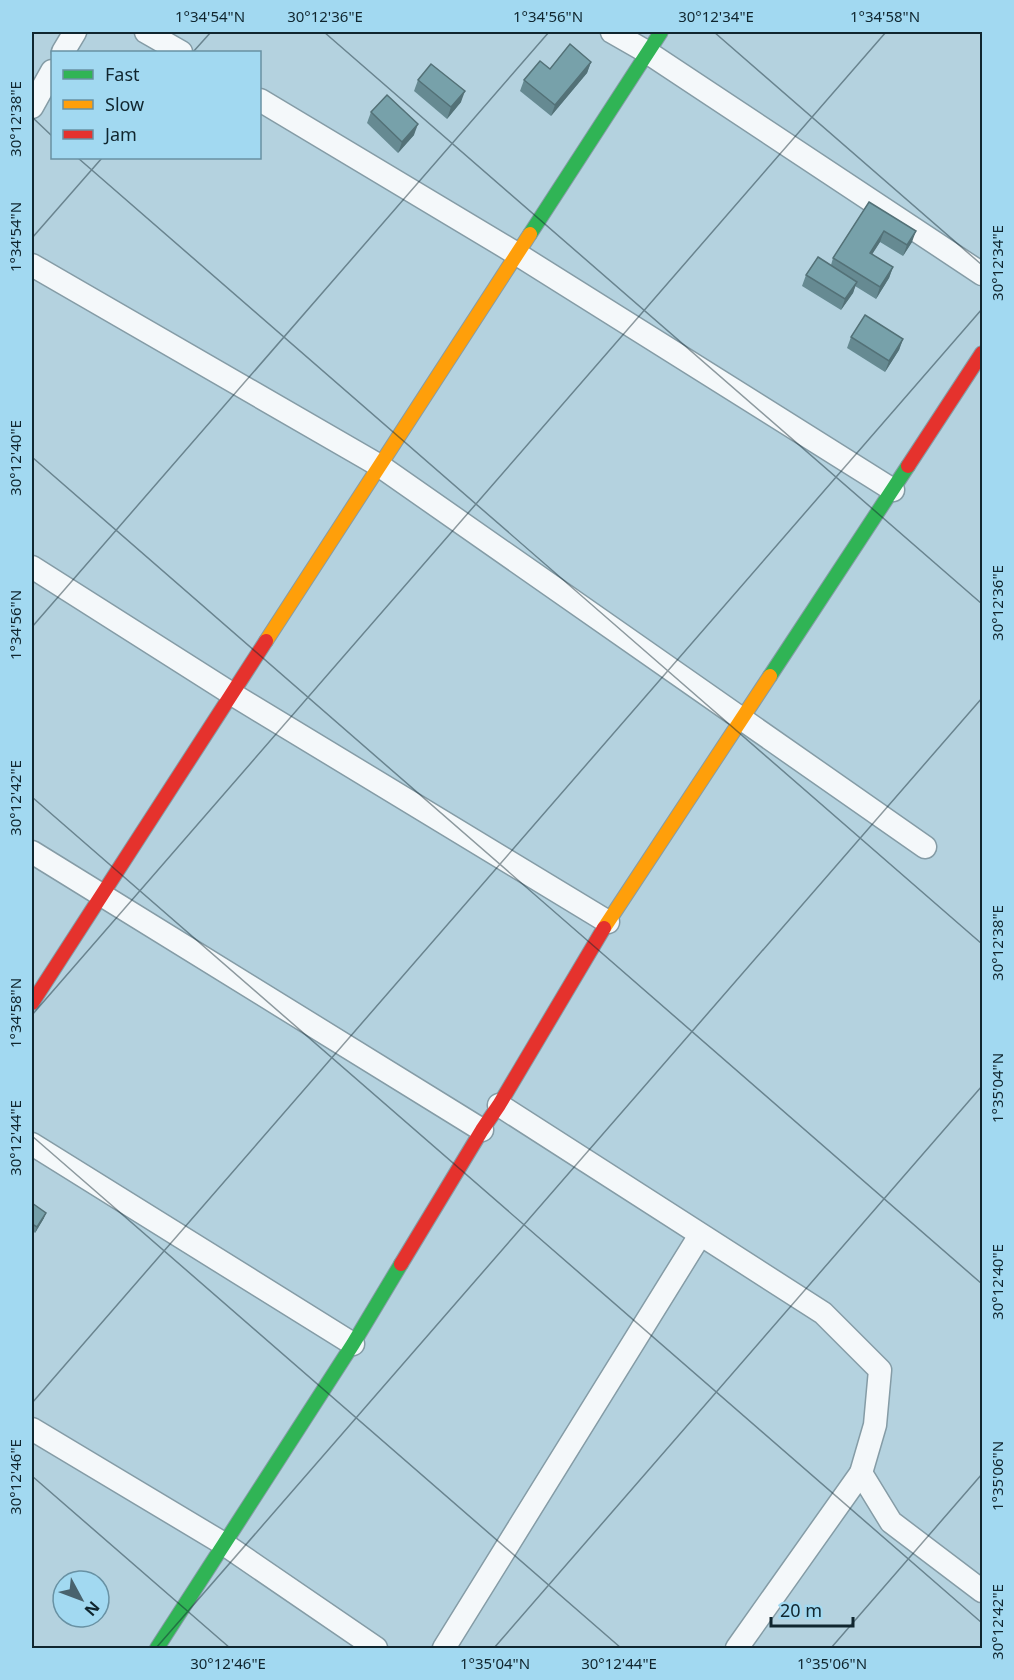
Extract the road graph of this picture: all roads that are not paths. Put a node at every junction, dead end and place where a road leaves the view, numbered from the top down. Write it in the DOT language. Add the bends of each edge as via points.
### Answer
graph roads {
  1 [pos="75,32"];
  2 [pos="146,32"];
  3 [pos="612,32"];
  4 [pos="661,32"];
  5 [pos="64,51"];
  6 [pos="179,51"];
  7 [pos="647,52"];
  8 [pos="51,72"];
  9 [pos="261,101"];
  10 [pos="32,108"];
  11 [pos="517,254"];
  12 [pos="32,265"];
  13 [pos="982,274"];
  14 [pos="982,353"];
  15 [pos="380,466"];
  16 [pos="893,490"];
  17 [pos="32,567"];
  18 [pos="232,694"];
  19 [pos="741,718"];
  20 [pos="925,847"];
  21 [pos="32,852"];
  22 [pos="102,894"];
  23 [pos="608,922"];
  24 [pos="32,1003"];
  25 [pos="499,1105"];
  26 [pos="482,1130"];
  27 [pos="32,1144"];
  28 [pos="699,1235"];
  29 [pos="353,1344"];
  30 [pos="32,1429"];
  31 [pos="861,1473"];
  32 [pos="224,1544"];
  33 [pos="982,1591"];
  34 [pos="157,1648"];
  35 [pos="376,1648"];
  36 [pos="444,1648"];
  37 [pos="737,1648"];
  1 -- 5 [label="street"];
  2 -- 6 [label="street"];
  3 -- 7 [label="street"];
  4 -- 7 [label="street"];
  7 -- 11 [label="street"];
  7 -- 13 [label="street"];
  8 -- 10 [label="street"];
  9 -- 11 [label="street"];
  11 -- 15 [label="street"];
  11 -- 16 [label="street"];
  12 -- 15 [label="street"];
  14 -- 16 [label="street"];
  15 -- 18 [label="street"];
  15 -- 19 [label="street"];
  16 -- 19 [label="street"];
  17 -- 18 [label="street"];
  18 -- 22 [label="street"];
  18 -- 23 [label="street"];
  19 -- 20 [label="street"];
  19 -- 23 [label="street"];
  21 -- 22 [label="street"];
  22 -- 24 [label="street"];
  22 -- 26 [label="street"];
  23 -- 25 [label="street"];
  25 -- 26 [label="street"];
  25 -- 28 [label="street"];
  26 -- 29 [label="street"];
  27 -- 29 [label="street"];
  28 -- 31 [label="street" via="823,1313 880,1370 875,1425"];
  28 -- 36 [label="street"];
  29 -- 32 [label="street"];
  30 -- 32 [label="street"];
  31 -- 33 [label="street" via="891,1522"];
  31 -- 37 [label="street"];
  32 -- 34 [label="street"];
  32 -- 35 [label="street"];
}
